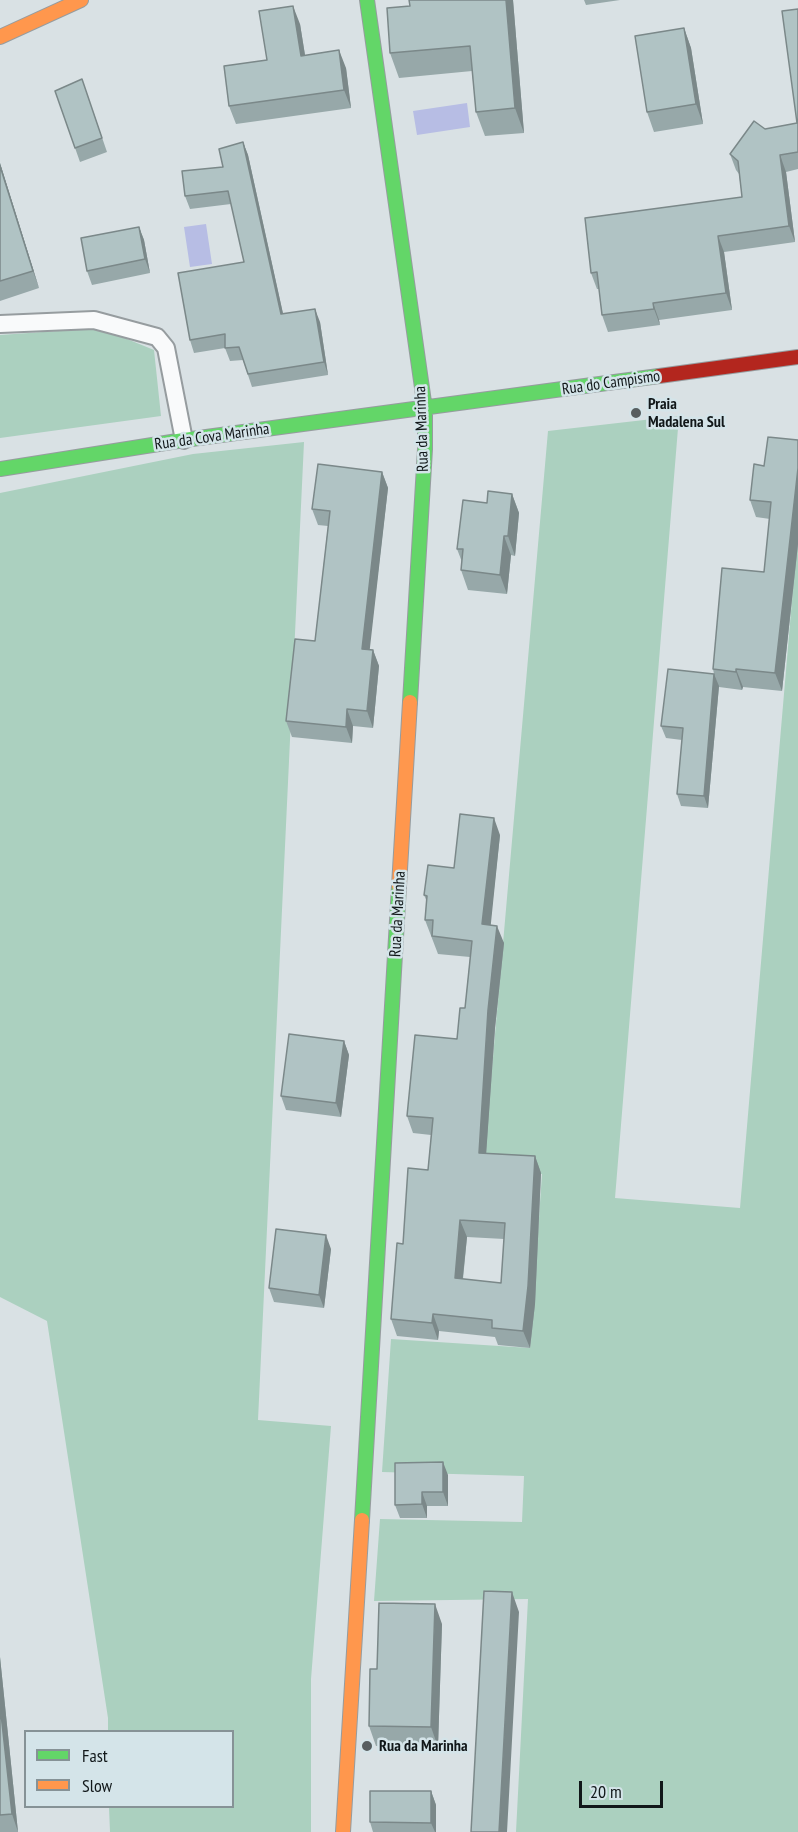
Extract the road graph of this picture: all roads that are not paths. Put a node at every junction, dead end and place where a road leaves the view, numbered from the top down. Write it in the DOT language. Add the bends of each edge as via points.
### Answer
graph roads {
  1 [pos="81,0"];
  2 [pos="367,0"];
  3 [pos="0,37"];
  4 [pos="0,324"];
  5 [pos="798,357"];
  6 [pos="424,409"];
  7 [pos="184,440"];
  8 [pos="0,469"];
  9 [pos="343,1832"];
  1 -- 3 [label="street"];
  2 -- 6 [label="street, Rua da Marinha"];
  4 -- 7 [label="lane" via="94,320 157,337 166,348"];
  5 -- 6 [label="street, Rua do Campismo"];
  6 -- 7 [label="street, Rua da Cova Marinha"];
  6 -- 9 [label="street, Rua da Marinha" via="425,461"];
  7 -- 8 [label="street, Rua da Cova Marinha"];
}
